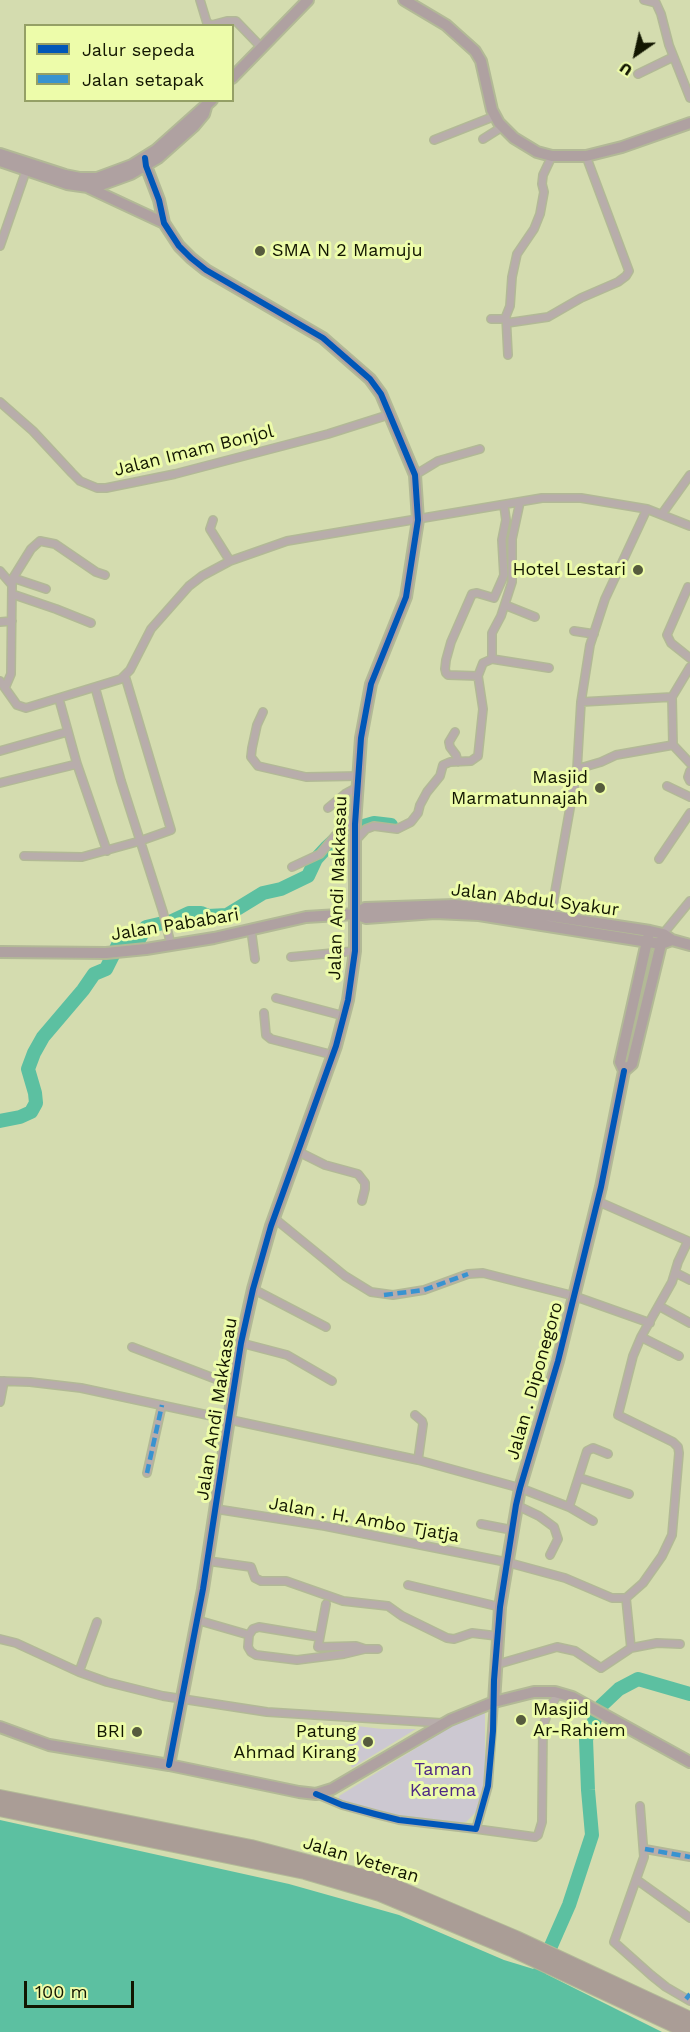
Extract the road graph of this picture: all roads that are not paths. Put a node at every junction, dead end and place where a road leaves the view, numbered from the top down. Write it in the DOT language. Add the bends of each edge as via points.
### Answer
graph roads {
  1 [pos="200,0"];
  2 [pos="308,0"];
  3 [pos="404,0"];
  4 [pos="644,0"];
  5 [pos="210,24"];
  6 [pos="216,24"];
  7 [pos="262,48"];
  8 [pos="673,57"];
  9 [pos="638,74"];
  10 [pos="234,76"];
  11 [pos="690,98"];
  12 [pos="209,103"];
  13 [pos="495,116"];
  14 [pos="690,123"];
  15 [pos="502,127"];
  16 [pos="483,139"];
  17 [pos="434,140"];
  18 [pos="0,154"];
  19 [pos="552,156"];
  20 [pos="586,156"];
  21 [pos="0,162"];
  22 [pos="145,162"];
  23 [pos="27,166"];
  24 [pos="88,188"];
  25 [pos="164,222"];
  26 [pos="0,246"];
  27 [pos="491,319"];
  28 [pos="507,321"];
  29 [pos="508,355"];
  30 [pos="0,402"];
  31 [pos="388,415"];
  32 [pos="480,449"];
  33 [pos="415,475"];
  34 [pos="690,475"];
  35 [pos="512,503"];
  36 [pos="647,509"];
  37 [pos="662,514"];
  38 [pos="213,520"];
  39 [pos="418,520"];
  40 [pos="690,526"];
  41 [pos="230,561"];
  42 [pos="0,571"];
  43 [pos="105,575"];
  44 [pos="12,581"];
  45 [pos="688,587"];
  46 [pos="46,589"];
  47 [pos="12,594"];
  48 [pos="501,600"];
  49 [pos="535,617"];
  50 [pos="12,621"];
  51 [pos="0,622"];
  52 [pos="91,623"];
  53 [pos="574,632"];
  54 [pos="594,634"];
  55 [pos="690,658"];
  56 [pos="492,659"];
  57 [pos="690,667"];
  58 [pos="549,668"];
  59 [pos="125,676"];
  60 [pos="478,676"];
  61 [pos="0,681"];
  62 [pos="95,687"];
  63 [pos="5,688"];
  64 [pos="672,698"];
  65 [pos="59,699"];
  66 [pos="581,702"];
  67 [pos="263,711"];
  68 [pos="67,732"];
  69 [pos="455,732"];
  70 [pos="673,745"];
  71 [pos="0,751"];
  72 [pos="457,759"];
  73 [pos="690,763"];
  74 [pos="77,764"];
  75 [pos="577,769"];
  76 [pos="690,771"];
  77 [pos="358,782"];
  78 [pos="690,782"];
  79 [pos="0,783"];
  80 [pos="667,786"];
  81 [pos="690,795"];
  82 [pos="328,808"];
  83 [pos="690,813"];
  84 [pos="355,829"];
  85 [pos="140,841"];
  86 [pos="107,851"];
  87 [pos="24,856"];
  88 [pos="659,859"];
  89 [pos="292,867"];
  90 [pos="690,901"];
  91 [pos="355,914"];
  92 [pos="550,921"];
  93 [pos="251,929"];
  94 [pos="650,931"];
  95 [pos="665,940"];
  96 [pos="647,943"];
  97 [pos="171,945"];
  98 [pos="690,945"];
  99 [pos="354,951"];
  100 [pos="0,952"];
  101 [pos="291,957"];
  102 [pos="255,958"];
  103 [pos="276,998"];
  104 [pos="264,1013"];
  105 [pos="344,1016"];
  106 [pos="333,1055"];
  107 [pos="624,1071"];
  108 [pos="297,1151"];
  109 [pos="362,1201"];
  110 [pos="597,1201"];
  111 [pos="274,1218"];
  112 [pos="689,1239"];
  113 [pos="676,1273"];
  114 [pos="690,1280"];
  115 [pos="254,1289"];
  116 [pos="574,1296"];
  117 [pos="659,1306"];
  118 [pos="647,1321"];
  119 [pos="690,1323"];
  120 [pos="326,1327"];
  121 [pos="641,1337"];
  122 [pos="242,1342"];
  123 [pos="132,1347"];
  124 [pos="679,1356"];
  125 [pos="2,1381"];
  126 [pos="332,1381"];
  127 [pos="234,1386"];
  128 [pos="0,1402"];
  129 [pos="162,1405"];
  130 [pos="415,1414"];
  131 [pos="228,1419"];
  132 [pos="608,1454"];
  133 [pos="418,1461"];
  134 [pos="147,1473"];
  135 [pos="580,1478"];
  136 [pos="520,1488"];
  137 [pos="629,1494"];
  138 [pos="516,1505"];
  139 [pos="569,1507"];
  140 [pos="216,1509"];
  141 [pos="593,1521"];
  142 [pos="481,1524"];
  143 [pos="512,1530"];
  144 [pos="550,1555"];
  145 [pos="208,1561"];
  146 [pos="506,1562"];
  147 [pos="408,1585"];
  148 [pos="626,1598"];
  149 [pos="327,1604"];
  150 [pos="500,1607"];
  151 [pos="197,1620"];
  152 [pos="97,1622"];
  153 [pos="249,1635"];
  154 [pos="497,1636"];
  155 [pos="319,1637"];
  156 [pos="0,1639"];
  157 [pos="680,1644"];
  158 [pos="318,1647"];
  159 [pos="378,1648"];
  160 [pos="631,1648"];
  161 [pos="366,1649"];
  162 [pos="319,1656"];
  163 [pos="495,1665"];
  164 [pos="79,1672"];
  165 [pos="559,1693"];
  166 [pos="182,1699"];
  167 [pos="494,1702"];
  168 [pos="445,1723"];
  169 [pos="0,1727"];
  170 [pos="690,1762"];
  171 [pos="169,1765"];
  172 [pos="316,1794"];
  173 [pos="0,1797"];
  174 [pos="640,1806"];
  175 [pos="0,1809"];
  176 [pos="476,1828"];
  177 [pos="645,1849"];
  178 [pos="690,1857"];
  179 [pos="637,1880"];
  180 [pos="690,1918"];
  181 [pos="513,1943"];
  182 [pos="594,1981"];
  183 [pos="689,1998"];
  184 [pos="690,2019"];
  185 [pos="688,2032"];
  1 -- 5 [label="street"];
  2 -- 7 [label="street"];
  3 -- 13 [label="street" via="446,25 475,51"];
  4 -- 8 [label="street" via="656,3"];
  6 -- 7 [label="street" via="236,21"];
  7 -- 10 [label="street"];
  8 -- 9 [label="street"];
  8 -- 11 [label="street"];
  12 -- 22 [label="street" via="185,135"];
  13 -- 15 [label="street"];
  13 -- 17 [label="street"];
  14 -- 20 [label="street"];
  15 -- 16 [label="street"];
  15 -- 19 [label="street" via="525,145"];
  18 -- 23 [label="street"];
  19 -- 20 [label="street"];
  19 -- 28 [label="street" via="543,175 540,214 517,254"];
  20 -- 28 [label="street" via="629,271 618,282 548,316"];
  21 -- 23 [label="street"];
  22 -- 23 [label="street" via="89,178"];
  22 -- 24 [label="street"];
  22 -- 25 [label="street"];
  23 -- 24 [label="street" via="67,184"];
  23 -- 26 [label="street"];
  24 -- 25 [label="street"];
  25 -- 31 [label="street, Jalan Andi Makkasau" via="179,246 206,270 323,338 360,368 381,394"];
  27 -- 28 [label="street"];
  28 -- 29 [label="street"];
  30 -- 31 [label="street, Jalan Imam Bonjol" via="80,481 98,488 175,474"];
  31 -- 33 [label="street, Jalan Andi Makkasau"];
  32 -- 33 [label="street" via="438,461"];
  33 -- 39 [label="street, Jalan Andi Makkasau"];
  34 -- 37 [label="street"];
  35 -- 36 [label="street" via="581,498"];
  35 -- 39 [label="street"];
  35 -- 48 [label="street" via="501,547"];
  35 -- 48 [label="street" via="513,577"];
  36 -- 37 [label="street"];
  36 -- 54 [label="street" via="605,599"];
  37 -- 40 [label="street"];
  38 -- 41 [label="street" via="210,529"];
  39 -- 41 [label="street" via="287,541"];
  39 -- 77 [label="street, Jalan Andi Makkasau" via="406,597 371,684"];
  41 -- 59 [label="street" via="189,586 163,613"];
  42 -- 44 [label="street"];
  43 -- 44 [label="street" via="55,544 40,541"];
  44 -- 46 [label="street"];
  44 -- 47 [label="street"];
  45 -- 55 [label="street" via="667,638"];
  47 -- 50 [label="street"];
  47 -- 52 [label="street"];
  48 -- 49 [label="street"];
  48 -- 56 [label="street" via="501,616 492,633"];
  48 -- 60 [label="street" via="472,594 451,642 446,673"];
  50 -- 51 [label="street"];
  50 -- 63 [label="street" via="11,674"];
  53 -- 54 [label="street"];
  54 -- 66 [label="street"];
  56 -- 58 [label="street"];
  56 -- 60 [label="street" via="483,663"];
  57 -- 64 [label="street"];
  59 -- 62 [label="street"];
  59 -- 85 [label="street" via="172,829"];
  60 -- 72 [label="street" via="483,709 478,756 471,761"];
  61 -- 63 [label="street"];
  62 -- 65 [label="street"];
  62 -- 85 [label="street"];
  63 -- 65 [label="street" via="17,705 26,708"];
  64 -- 66 [label="street"];
  64 -- 70 [label="street"];
  65 -- 68 [label="street"];
  66 -- 75 [label="street"];
  67 -- 77 [label="street" via="251,757 258,766 306,777"];
  68 -- 71 [label="street"];
  68 -- 74 [label="street"];
  69 -- 72 [label="street" via="449,742"];
  70 -- 73 [label="street"];
  70 -- 75 [label="street" via="616,755"];
  72 -- 84 [label="street" via="442,767 411,822 397,829"];
  74 -- 79 [label="street"];
  74 -- 86 [label="street"];
  75 -- 92 [label="street"];
  76 -- 78 [label="street"];
  77 -- 82 [label="street"];
  77 -- 84 [label="street, Jalan Andi Makkasau"];
  80 -- 81 [label="street"];
  83 -- 88 [label="street"];
  84 -- 89 [label="street" via="335,836 320,854"];
  84 -- 91 [label="street, Jalan Andi Makkasau"];
  85 -- 86 [label="street"];
  85 -- 97 [label="street"];
  86 -- 87 [label="street" via="77,857"];
  90 -- 95 [label="street"];
  91 -- 92 [label="street, Jalan Abdul Syakur" via="366,918 435,913"];
  91 -- 93 [label="street, Jalan Pababari" via="306,917"];
  91 -- 99 [label="street, Jalan Andi Makkasau"];
  92 -- 94 [label="street, Jalan Abdul Syakur"];
  92 -- 96 [label="street, Jalan Abdul Syakur"];
  93 -- 97 [label="street, Jalan Pababari"];
  93 -- 102 [label="street"];
  94 -- 95 [label="street, Jalan Abdul Syakur"];
  94 -- 96 [label="street"];
  95 -- 96 [label="street, Jalan Abdul Syakur"];
  95 -- 98 [label="street, Jalan Abdul Syakur"];
  95 -- 107 [label="street" via="632,1064"];
  96 -- 107 [label="street" via="620,1062"];
  97 -- 100 [label="street, Jalan Pababari" via="106,953"];
  99 -- 101 [label="street"];
  99 -- 105 [label="street, Jalan Andi Makkasau"];
  103 -- 105 [label="street"];
  104 -- 106 [label="street" via="266,1035 271,1039"];
  105 -- 106 [label="street, Jalan Andi Makkasau"];
  106 -- 108 [label="street, Jalan Andi Makkasau"];
  107 -- 110 [label="street, Jalan . Diponegoro"];
  108 -- 109 [label="street" via="325,1165 358,1174 365,1183"];
  108 -- 111 [label="street, Jalan Andi Makkasau"];
  110 -- 112 [label="street"];
  110 -- 116 [label="street, Jalan . Diponegoro"];
  111 -- 115 [label="street, Jalan Andi Makkasau"];
  111 -- 116 [label="street" via="345,1276 371,1292 393,1295 424,1290 475,1273"];
  112 -- 113 [label="street"];
  113 -- 114 [label="street"];
  113 -- 117 [label="street"];
  115 -- 120 [label="street"];
  115 -- 122 [label="street, Jalan Andi Makkasau"];
  116 -- 118 [label="street"];
  116 -- 136 [label="street, Jalan . Diponegoro"];
  117 -- 118 [label="street"];
  117 -- 119 [label="street"];
  118 -- 121 [label="street"];
  121 -- 124 [label="street"];
  121 -- 148 [label="street" via="618,1415 673,1442 679,1453 672,1535 643,1584"];
  122 -- 126 [label="street" via="287,1355"];
  122 -- 127 [label="street, Jalan Andi Makkasau"];
  123 -- 127 [label="street"];
  125 -- 128 [label="street"];
  125 -- 129 [label="street" via="81,1388"];
  127 -- 131 [label="street, Jalan Andi Makkasau"];
  129 -- 131 [label="street"];
  129 -- 134 [label="street"];
  130 -- 133 [label="street" via="423,1424"];
  131 -- 133 [label="street"];
  131 -- 140 [label="street, Jalan Andi Makkasau"];
  132 -- 135 [label="street" via="589,1448"];
  133 -- 136 [label="street"];
  135 -- 137 [label="street"];
  135 -- 139 [label="street"];
  136 -- 138 [label="street, Jalan . Diponegoro"];
  136 -- 139 [label="street"];
  138 -- 143 [label="street, Jalan . Diponegoro"];
  138 -- 144 [label="street" via="554,1527 558,1539"];
  139 -- 141 [label="street"];
  140 -- 145 [label="street, Jalan Andi Makkasau"];
  140 -- 146 [label="street, Jalan . H. Ambo Tjatja"];
  142 -- 143 [label="street"];
  143 -- 146 [label="street, Jalan . Diponegoro"];
  145 -- 151 [label="street, Jalan Andi Makkasau"];
  145 -- 154 [label="street" via="250,1567 261,1581 286,1581 343,1601 388,1606 447,1638 472,1633"];
  146 -- 148 [label="street, Jalan . H. Ambo Tjatja" via="565,1578 605,1596"];
  146 -- 150 [label="street, Jalan . Diponegoro"];
  147 -- 150 [label="street"];
  148 -- 160 [label="street"];
  149 -- 155 [label="street"];
  150 -- 154 [label="street, Jalan . Diponegoro"];
  151 -- 153 [label="street"];
  151 -- 166 [label="street, Jalan Andi Makkasau"];
  152 -- 164 [label="street"];
  153 -- 155 [label="street" via="259,1627"];
  153 -- 162 [label="street" via="248,1647 256,1655 297,1660"];
  154 -- 163 [label="street, Jalan . Diponegoro"];
  155 -- 158 [label="street"];
  156 -- 164 [label="street"];
  157 -- 160 [label="street"];
  158 -- 161 [label="street"];
  158 -- 162 [label="street"];
  159 -- 161 [label="street"];
  160 -- 163 [label="street" via="601,1668 575,1651 557,1647"];
  161 -- 162 [label="street"];
  163 -- 167 [label="street, Jalan . Diponegoro"];
  164 -- 166 [label="street"];
  165 -- 167 [label="street" via="534,1692"];
  165 -- 170 [label="street"];
  165 -- 176 [label="street" via="543,1727 542,1822 538,1834 535,1837"];
  166 -- 168 [label="street" via="267,1712"];
  166 -- 171 [label="street, Jalan Andi Makkasau"];
  167 -- 168 [label="street"];
  167 -- 176 [label="street" via="488,1786"];
  168 -- 172 [label="street" via="332,1789"];
  169 -- 171 [label="street" via="49,1746"];
  171 -- 172 [label="street"];
  172 -- 176 [label="street" via="383,1816"];
  173 -- 181 [label="highway, Jalan Veteran" via="322,1864 384,1882"];
  174 -- 177 [label="street"];
  175 -- 181 [label="highway, Jalan Veteran" via="305,1872 381,1894"];
  177 -- 178 [label="street"];
  177 -- 179 [label="street"];
  179 -- 180 [label="street"];
  179 -- 183 [label="street" via="614,1942 651,1975"];
  181 -- 182 [label="highway, Jalan Veteran"];
  182 -- 184 [label="highway, Jalan Veteran"];
  182 -- 185 [label="highway, Jalan Veteran"];
}
